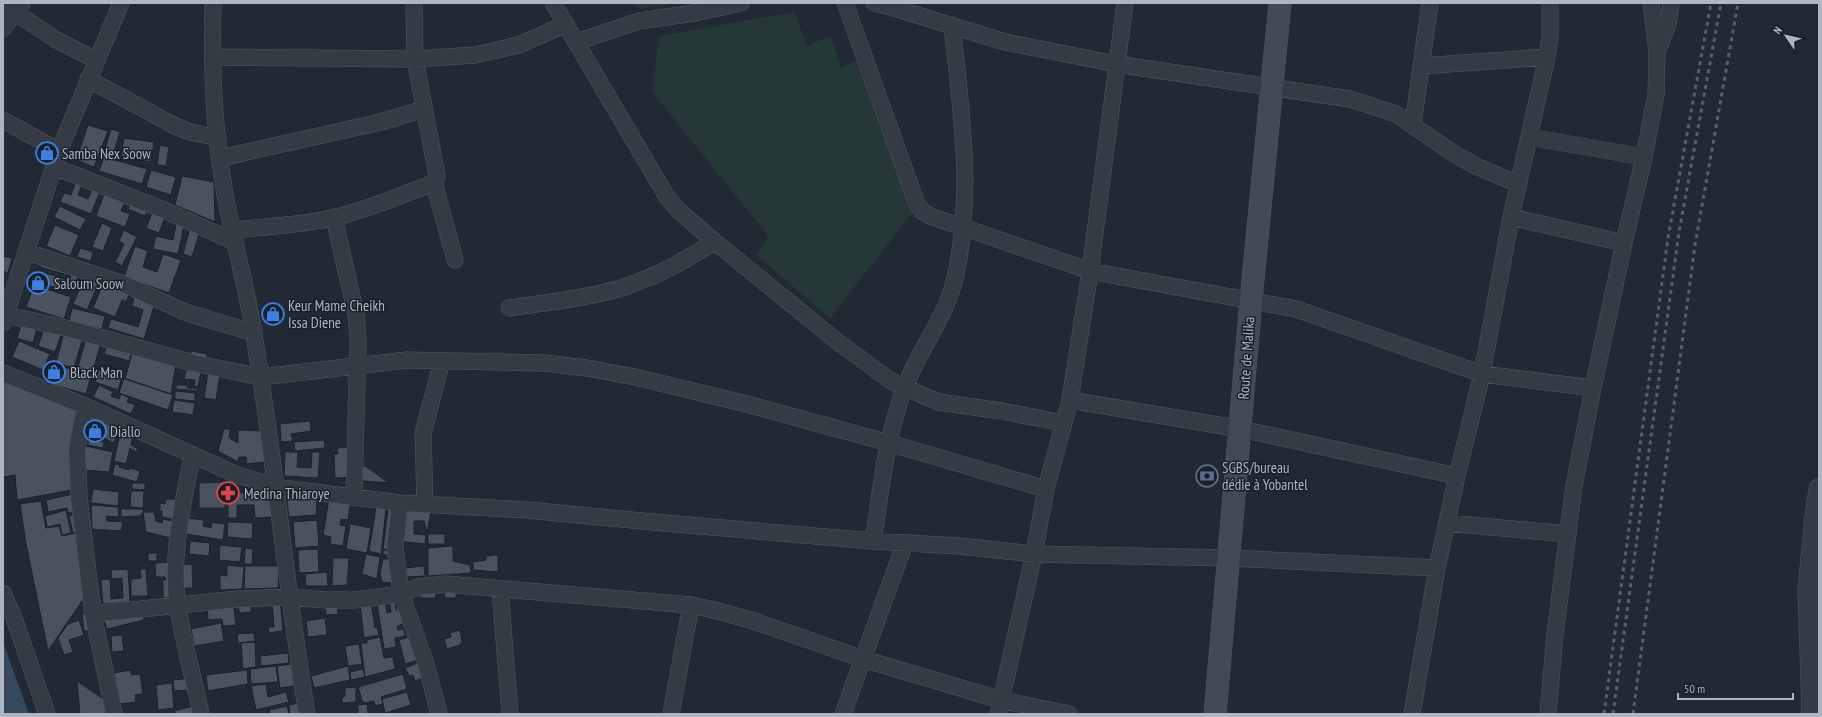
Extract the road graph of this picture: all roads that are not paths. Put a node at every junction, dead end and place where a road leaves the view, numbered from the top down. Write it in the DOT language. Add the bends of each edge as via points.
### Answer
graph roads {
  1 [pos="121,3"];
  2 [pos="213,3"];
  3 [pos="414,3"];
  4 [pos="553,3"];
  5 [pos="741,3"];
  6 [pos="845,3"];
  7 [pos="874,3"];
  8 [pos="1125,3"];
  9 [pos="1280,3"];
  10 [pos="1430,3"];
  11 [pos="1550,3"];
  12 [pos="1651,3"];
  13 [pos="1671,3"];
  14 [pos="13,7"];
  15 [pos="566,24"];
  16 [pos="952,25"];
  17 [pos="3,29"];
  18 [pos="576,42"];
  19 [pos="1657,52"];
  20 [pos="1547,56"];
  21 [pos="214,57"];
  22 [pos="415,59"];
  23 [pos="96,60"];
  24 [pos="1116,64"];
  25 [pos="1421,66"];
  26 [pos="88,79"];
  27 [pos="1273,88"];
  28 [pos="424,109"];
  29 [pos="3,120"];
  30 [pos="1413,124"];
  31 [pos="1529,137"];
  32 [pos="218,138"];
  33 [pos="59,150"];
  34 [pos="1644,157"];
  35 [pos="220,158"];
  36 [pos="54,167"];
  37 [pos="434,183"];
  38 [pos="1518,184"];
  39 [pos="1511,217"];
  40 [pos="334,218"];
  41 [pos="963,228"];
  42 [pos="233,236"];
  43 [pos="715,242"];
  44 [pos="1624,243"];
  45 [pos="27,252"];
  46 [pos="455,260"];
  47 [pos="1090,271"];
  48 [pos="1251,300"];
  49 [pos="510,308"];
  50 [pos="4,319"];
  51 [pos="254,333"];
  52 [pos="442,361"];
  53 [pos="357,367"];
  54 [pos="3,373"];
  55 [pos="1482,374"];
  56 [pos="261,377"];
  57 [pos="904,388"];
  58 [pos="1593,388"];
  59 [pos="1070,400"];
  60 [pos="85,406"];
  61 [pos="1063,423"];
  62 [pos="1241,429"];
  63 [pos="889,443"];
  64 [pos="192,456"];
  65 [pos="1457,476"];
  66 [pos="275,487"];
  67 [pos="1046,489"];
  68 [pos="1819,489"];
  69 [pos="354,496"];
  70 [pos="400,503"];
  71 [pos="426,503"];
  72 [pos="1447,523"];
  73 [pos="1568,534"];
  74 [pos="873,541"];
  75 [pos="905,543"];
  76 [pos="1034,554"];
  77 [pos="1229,558"];
  78 [pos="1437,568"];
  79 [pos="500,588"];
  80 [pos="3,592"];
  81 [pos="401,593"];
  82 [pos="289,597"];
  83 [pos="691,605"];
  84 [pos="178,606"];
  85 [pos="94,614"];
  86 [pos="1815,629"];
  87 [pos="863,659"];
  88 [pos="999,707"];
  89 [pos="48,714"];
  90 [pos="114,714"];
  91 [pos="201,714"];
  92 [pos="307,714"];
  93 [pos="439,714"];
  94 [pos="510,714"];
  95 [pos="671,714"];
  96 [pos="843,714"];
  97 [pos="1069,714"];
  98 [pos="1215,714"];
  99 [pos="1412,714"];
  100 [pos="1548,714"];
  101 [pos="1812,714"];
  1 -- 23 [label="street"];
  2 -- 21 [label="street"];
  3 -- 22 [label="street"];
  4 -- 15 [label="street"];
  5 -- 18 [label="street" via="640,21"];
  6 -- 41 [label="street" via="917,204 930,216"];
  7 -- 16 [label="street"];
  8 -- 24 [label="street"];
  9 -- 27 [label="main road, Route de Malika"];
  10 -- 25 [label="street"];
  11 -- 20 [label="street"];
  12 -- 19 [label="street"];
  13 -- 19 [label="street" via="1668,24"];
  14 -- 17 [label="street"];
  14 -- 23 [label="street" via="56,39"];
  15 -- 18 [label="street"];
  15 -- 22 [label="street" via="519,45 494,52"];
  16 -- 24 [label="street" via="1005,42"];
  16 -- 41 [label="street" via="962,121"];
  18 -- 43 [label="street" via="667,197 682,214"];
  19 -- 34 [label="street" via="1656,95"];
  20 -- 25 [label="street"];
  20 -- 31 [label="street"];
  21 -- 22 [label="street"];
  21 -- 32 [label="street"];
  22 -- 28 [label="street"];
  23 -- 26 [label="street"];
  24 -- 27 [label="street"];
  24 -- 47 [label="street"];
  25 -- 30 [label="street"];
  26 -- 32 [label="street" via="175,126"];
  26 -- 33 [label="street"];
  27 -- 30 [label="street" via="1350,99 1385,109"];
  27 -- 48 [label="main road, Route de Malika"];
  28 -- 35 [label="street" via="381,122"];
  28 -- 37 [label="street" via="437,176"];
  29 -- 33 [label="street"];
  30 -- 38 [label="street" via="1453,153"];
  31 -- 34 [label="street"];
  31 -- 38 [label="street"];
  32 -- 35 [label="street"];
  33 -- 36 [label="street"];
  34 -- 44 [label="street"];
  35 -- 42 [label="street"];
  36 -- 42 [label="street"];
  36 -- 45 [label="street"];
  37 -- 40 [label="street"];
  37 -- 46 [label="street"];
  38 -- 39 [label="street"];
  39 -- 44 [label="street"];
  39 -- 55 [label="street"];
  40 -- 42 [label="street"];
  40 -- 53 [label="street" via="356,314"];
  41 -- 47 [label="street"];
  41 -- 57 [label="street" via="949,301"];
  42 -- 51 [label="street"];
  43 -- 49 [label="street" via="664,271 630,285 603,293"];
  43 -- 57 [label="street" via="838,342"];
  44 -- 58 [label="street"];
  45 -- 50 [label="street"];
  45 -- 51 [label="street" via="124,284 185,312"];
  47 -- 48 [label="street"];
  47 -- 59 [label="street"];
  48 -- 55 [label="street" via="1296,309"];
  48 -- 62 [label="main road, Route de Malika"];
  50 -- 56 [label="street" via="70,328 193,363"];
  51 -- 56 [label="street"];
  52 -- 53 [label="street" via="407,360"];
  52 -- 63 [label="street" via="544,363 587,368 746,404"];
  52 -- 71 [label="street" via="424,433"];
  53 -- 56 [label="street"];
  53 -- 69 [label="street"];
  54 -- 60 [label="street"];
  55 -- 58 [label="street"];
  55 -- 65 [label="street"];
  56 -- 66 [label="street"];
  57 -- 61 [label="street" via="938,402"];
  57 -- 63 [label="street"];
  58 -- 73 [label="street" via="1574,486"];
  59 -- 61 [label="street"];
  59 -- 62 [label="street"];
  60 -- 64 [label="street"];
  60 -- 85 [label="street" via="77,449 77,469"];
  61 -- 67 [label="street"];
  62 -- 65 [label="street"];
  62 -- 77 [label="main road, Route de Malika"];
  63 -- 67 [label="street"];
  63 -- 74 [label="street"];
  64 -- 66 [label="street" via="257,483"];
  64 -- 84 [label="street" via="178,534"];
  65 -- 72 [label="street"];
  66 -- 69 [label="street"];
  66 -- 82 [label="street"];
  67 -- 76 [label="street"];
  68 -- 86 [label="street" via="1808,589"];
  69 -- 70 [label="street"];
  70 -- 71 [label="street"];
  70 -- 81 [label="street" via="396,548"];
  71 -- 74 [label="street"];
  72 -- 73 [label="street"];
  72 -- 78 [label="street"];
  73 -- 100 [label="street" via="1552,658"];
  74 -- 75 [label="street"];
  75 -- 76 [label="street"];
  75 -- 87 [label="street"];
  76 -- 77 [label="street"];
  76 -- 88 [label="street"];
  77 -- 78 [label="street"];
  77 -- 98 [label="main road, Route de Malika"];
  78 -- 99 [label="street"];
  79 -- 81 [label="street" via="445,584 418,587"];
  79 -- 83 [label="street"];
  79 -- 94 [label="street"];
  80 -- 89 [label="street"];
  81 -- 82 [label="street" via="355,600"];
  81 -- 93 [label="street" via="427,667"];
  82 -- 84 [label="street" via="238,599"];
  82 -- 92 [label="street"];
  83 -- 87 [label="street" via="754,621"];
  83 -- 95 [label="street"];
  84 -- 85 [label="street"];
  84 -- 91 [label="street"];
  85 -- 90 [label="street"];
  86 -- 101 [label="street"];
  87 -- 88 [label="street"];
  87 -- 96 [label="street"];
  88 -- 97 [label="street"];
}
